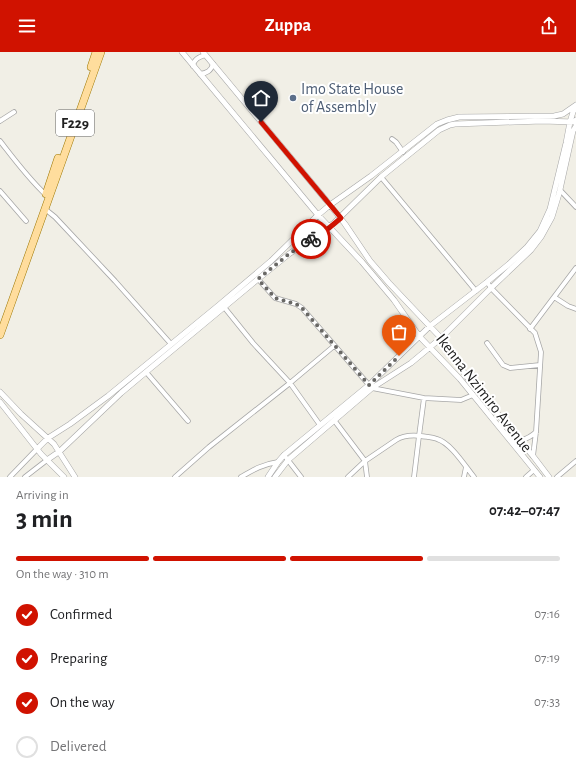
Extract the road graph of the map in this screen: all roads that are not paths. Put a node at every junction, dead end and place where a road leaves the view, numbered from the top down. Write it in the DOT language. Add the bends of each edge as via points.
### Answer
graph roads {
  1 [pos="96,52"];
  2 [pos="101,52"];
  3 [pos="182,52"];
  4 [pos="204,53"];
  5 [pos="213,64"];
  6 [pos="193,66"];
  7 [pos="200,74"];
  8 [pos="576,106"];
  9 [pos="14,112"];
  10 [pos="576,120"];
  11 [pos="0,121"];
  12 [pos="570,122"];
  13 [pos="443,124"];
  14 [pos="576,126"];
  15 [pos="392,139"];
  16 [pos="0,141"];
  17 [pos="403,152"];
  18 [pos="381,177"];
  19 [pos="560,190"];
  20 [pos="0,191"];
  21 [pos="46,194"];
  22 [pos="330,205"];
  23 [pos="576,207"];
  24 [pos="45,209"];
  25 [pos="318,215"];
  26 [pos="341,218"];
  27 [pos="26,221"];
  28 [pos="329,228"];
  29 [pos="576,268"];
  30 [pos="258,279"];
  31 [pos="488,282"];
  32 [pos="491,288"];
  33 [pos="476,291"];
  34 [pos="554,297"];
  35 [pos="224,307"];
  36 [pos="576,309"];
  37 [pos="0,322"];
  38 [pos="430,326"];
  39 [pos="530,329"];
  40 [pos="0,335"];
  41 [pos="419,336"];
  42 [pos="441,338"];
  43 [pos="488,343"];
  44 [pos="171,344"];
  45 [pos="334,346"];
  46 [pos="430,348"];
  47 [pos="540,365"];
  48 [pos="146,372"];
  49 [pos="290,383"];
  50 [pos="370,386"];
  51 [pos="0,392"];
  52 [pos="473,395"];
  53 [pos="424,398"];
  54 [pos="0,402"];
  55 [pos="334,420"];
  56 [pos="188,421"];
  57 [pos="320,425"];
  58 [pos="536,432"];
  59 [pos="418,436"];
  60 [pos="48,438"];
  61 [pos="520,440"];
  62 [pos="37,448"];
  63 [pos="60,451"];
  64 [pos="533,456"];
  65 [pos="286,458"];
  66 [pos="47,460"];
  67 [pos="365,461"];
  68 [pos="576,461"];
  69 [pos="278,462"];
  70 [pos="466,467"];
  71 [pos="534,470"];
  72 [pos="10,477"];
  73 [pos="25,477"];
  74 [pos="64,477"];
  75 [pos="75,477"];
  76 [pos="175,477"];
  77 [pos="241,477"];
  78 [pos="268,477"];
  79 [pos="274,477"];
  80 [pos="300,477"];
  81 [pos="348,477"];
  82 [pos="366,477"];
  83 [pos="414,477"];
  84 [pos="464,477"];
  85 [pos="474,477"];
  86 [pos="526,477"];
  87 [pos="540,477"];
  88 [pos="549,477"];
  89 [pos="557,477"];
  1 -- 21 [label="main road, F229"];
  2 -- 24 [label="main road, F229"];
  3 -- 6 [label="street, Ikenna Nzimiro Avenue"];
  4 -- 5 [label="street, Ikenna Nzimiro Avenue"];
  4 -- 6 [label="street"];
  5 -- 7 [label="street" via="209,71"];
  5 -- 22 [label="street, Ikenna Nzimiro Avenue"];
  6 -- 7 [label="street, Ikenna Nzimiro Avenue"];
  7 -- 25 [label="street, Ikenna Nzimiro Avenue"];
  8 -- 12 [label="street"];
  8 -- 13 [label="street" via="554,116 459,117 447,120"];
  9 -- 11 [label="street"];
  10 -- 12 [label="street"];
  12 -- 13 [label="street"];
  12 -- 31 [label="street" via="550,209 540,231 518,256"];
  13 -- 17 [label="street" via="437,124"];
  13 -- 18 [label="street"];
  14 -- 19 [label="street"];
  15 -- 17 [label="street"];
  16 -- 21 [label="street" via="23,171"];
  17 -- 22 [label="street"];
  18 -- 26 [label="street"];
  18 -- 33 [label="street"];
  19 -- 23 [label="street"];
  19 -- 32 [label="street" via="552,217 541,237"];
  20 -- 27 [label="street"];
  21 -- 37 [label="main road, F229"];
  22 -- 25 [label="street"];
  22 -- 26 [label="street, Ikenna Nzimiro Avenue"];
  24 -- 40 [label="main road, F229"];
  24 -- 44 [label="street"];
  25 -- 28 [label="street, Ikenna Nzimiro Avenue"];
  25 -- 44 [label="street" via="271,261"];
  26 -- 28 [label="street"];
  26 -- 38 [label="street, Ikenna Nzimiro Avenue" via="370,261"];
  28 -- 30 [label="street" via="289,254"];
  28 -- 41 [label="street, Ikenna Nzimiro Avenue" via="380,283"];
  29 -- 34 [label="street"];
  30 -- 35 [label="street"];
  30 -- 45 [label="street" via="275,298 302,308"];
  31 -- 32 [label="street"];
  31 -- 33 [label="street"];
  32 -- 39 [label="street"];
  32 -- 42 [label="street"];
  33 -- 38 [label="street"];
  34 -- 36 [label="street"];
  34 -- 39 [label="street"];
  35 -- 48 [label="street"];
  35 -- 49 [label="street"];
  38 -- 41 [label="street"];
  38 -- 42 [label="street, Ikenna Nzimiro Avenue"];
  39 -- 47 [label="street" via="541,352"];
  41 -- 46 [label="street, Ikenna Nzimiro Avenue"];
  41 -- 50 [label="street"];
  42 -- 46 [label="street"];
  42 -- 61 [label="street, Ikenna Nzimiro Avenue"];
  43 -- 47 [label="street" via="503,365 510,368"];
  44 -- 60 [label="street" via="108,396"];
  45 -- 49 [label="street"];
  45 -- 50 [label="street"];
  46 -- 50 [label="street" via="411,363"];
  46 -- 52 [label="street, Ikenna Nzimiro Avenue"];
  47 -- 58 [label="street"];
  48 -- 56 [label="street"];
  48 -- 63 [label="street"];
  49 -- 57 [label="street"];
  49 -- 76 [label="street" via="208,447"];
  50 -- 53 [label="street"];
  50 -- 55 [label="street"];
  50 -- 57 [label="street"];
  51 -- 60 [label="street"];
  52 -- 53 [label="street" via="460,400"];
  52 -- 71 [label="street, Ikenna Nzimiro Avenue"];
  53 -- 59 [label="street"];
  54 -- 62 [label="street"];
  55 -- 65 [label="street"];
  55 -- 67 [label="street"];
  57 -- 65 [label="street"];
  58 -- 61 [label="street"];
  58 -- 64 [label="street"];
  59 -- 67 [label="street" via="401,437"];
  59 -- 70 [label="street" via="436,438 444,442"];
  59 -- 83 [label="street"];
  60 -- 62 [label="street"];
  60 -- 63 [label="street"];
  61 -- 64 [label="street, Ikenna Nzimiro Avenue"];
  62 -- 66 [label="street"];
  62 -- 72 [label="street"];
  63 -- 66 [label="street"];
  63 -- 75 [label="street"];
  64 -- 88 [label="street, Ikenna Nzimiro Avenue"];
  65 -- 69 [label="street"];
  65 -- 79 [label="street"];
  65 -- 80 [label="street"];
  66 -- 73 [label="street"];
  66 -- 74 [label="street"];
  67 -- 81 [label="street"];
  67 -- 82 [label="street"];
  68 -- 89 [label="street"];
  69 -- 77 [label="street" via="262,466"];
  69 -- 78 [label="street"];
  70 -- 84 [label="street"];
  70 -- 85 [label="street"];
  71 -- 86 [label="street"];
  71 -- 87 [label="street, Ikenna Nzimiro Avenue"];
}
